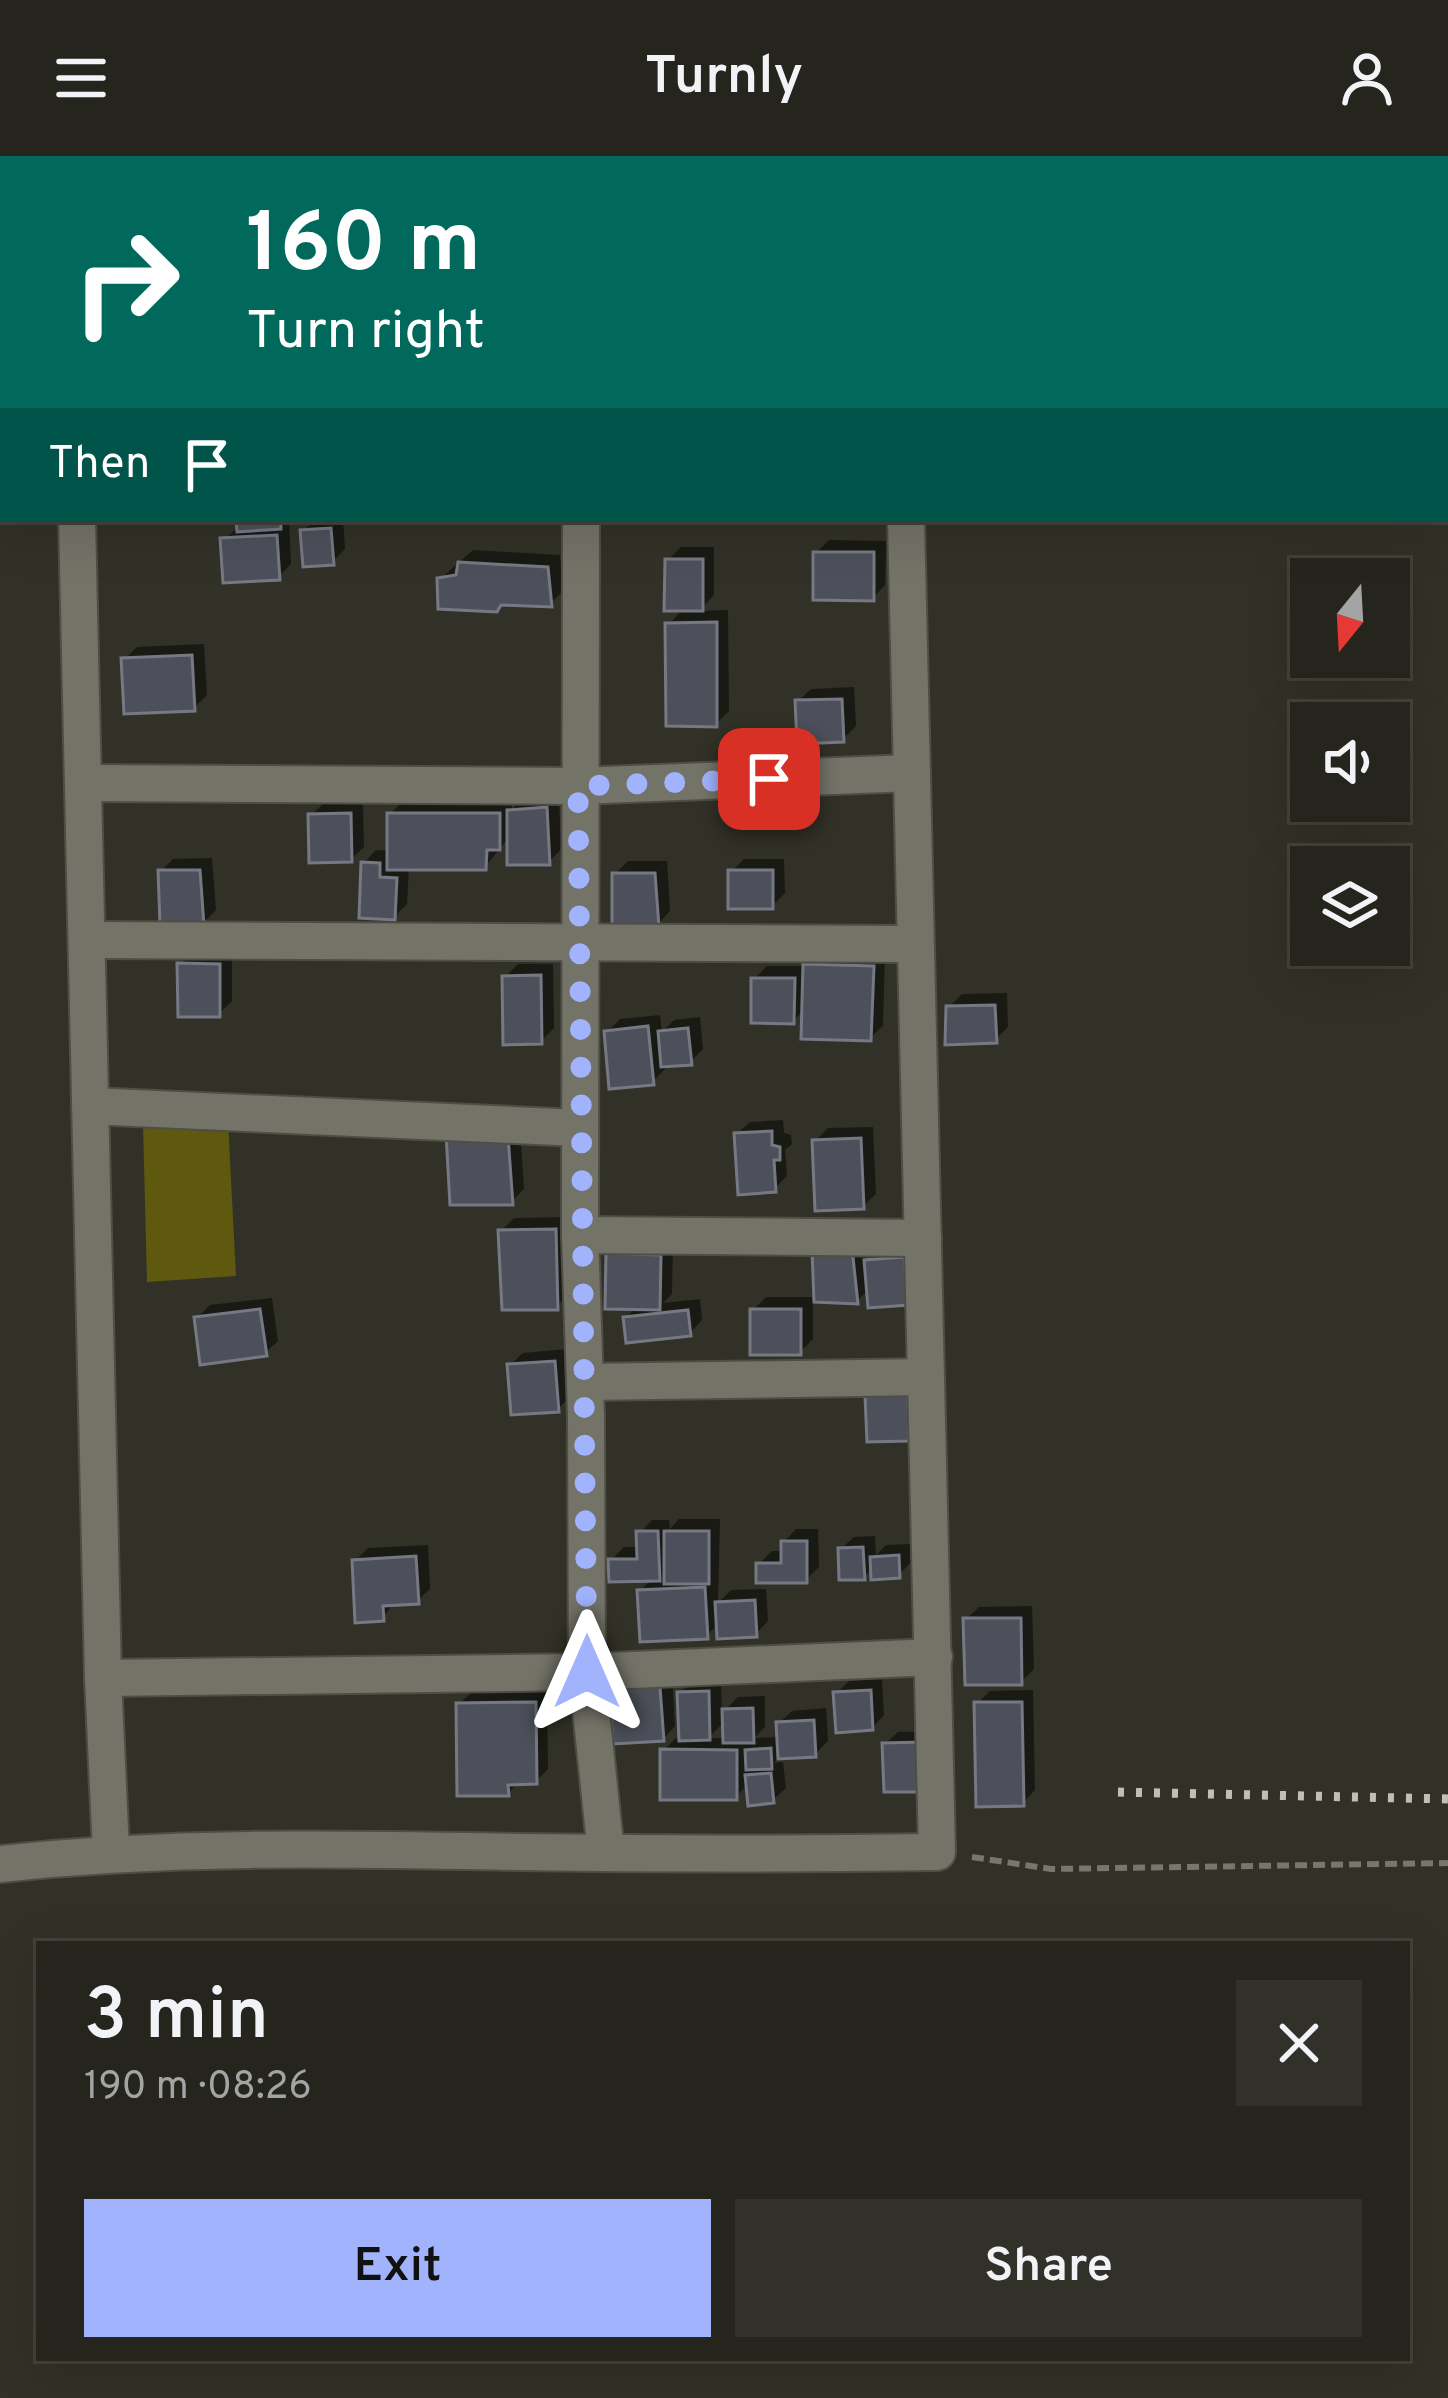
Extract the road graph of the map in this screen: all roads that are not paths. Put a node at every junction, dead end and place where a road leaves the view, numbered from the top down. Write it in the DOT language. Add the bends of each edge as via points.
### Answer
graph roads {
  1 [pos="76,522"];
  2 [pos="581,522"];
  3 [pos="906,522"];
  4 [pos="912,773"];
  5 [pos="83,783"];
  6 [pos="578,786"];
  7 [pos="87,940"];
  8 [pos="580,944"];
  9 [pos="915,944"];
  10 [pos="90,1106"];
  11 [pos="580,1128"];
  12 [pos="580,1234"];
  13 [pos="922,1238"];
  14 [pos="926,1377"];
  15 [pos="585,1382"];
  16 [pos="934,1657"];
  17 [pos="587,1672"];
  18 [pos="103,1678"];
  19 [pos="111,1852"];
  20 [pos="606,1853"];
  21 [pos="0,1864"];
  1 -- 5 [label="street"];
  2 -- 6 [label="street"];
  3 -- 4 [label="street"];
  4 -- 6 [label="street"];
  4 -- 9 [label="street"];
  5 -- 6 [label="street"];
  5 -- 7 [label="street"];
  6 -- 8 [label="street"];
  7 -- 8 [label="street"];
  7 -- 10 [label="street"];
  8 -- 9 [label="street"];
  8 -- 11 [label="street"];
  9 -- 13 [label="street"];
  10 -- 11 [label="street"];
  10 -- 18 [label="street"];
  11 -- 12 [label="street"];
  12 -- 13 [label="street"];
  12 -- 15 [label="street"];
  13 -- 14 [label="street"];
  14 -- 15 [label="street"];
  14 -- 16 [label="street"];
  15 -- 17 [label="street"];
  16 -- 17 [label="street"];
  16 -- 20 [label="street" via="937,1852"];
  17 -- 18 [label="street"];
  17 -- 20 [label="street"];
  18 -- 19 [label="street"];
  19 -- 20 [label="street"];
  19 -- 21 [label="street"];
}
